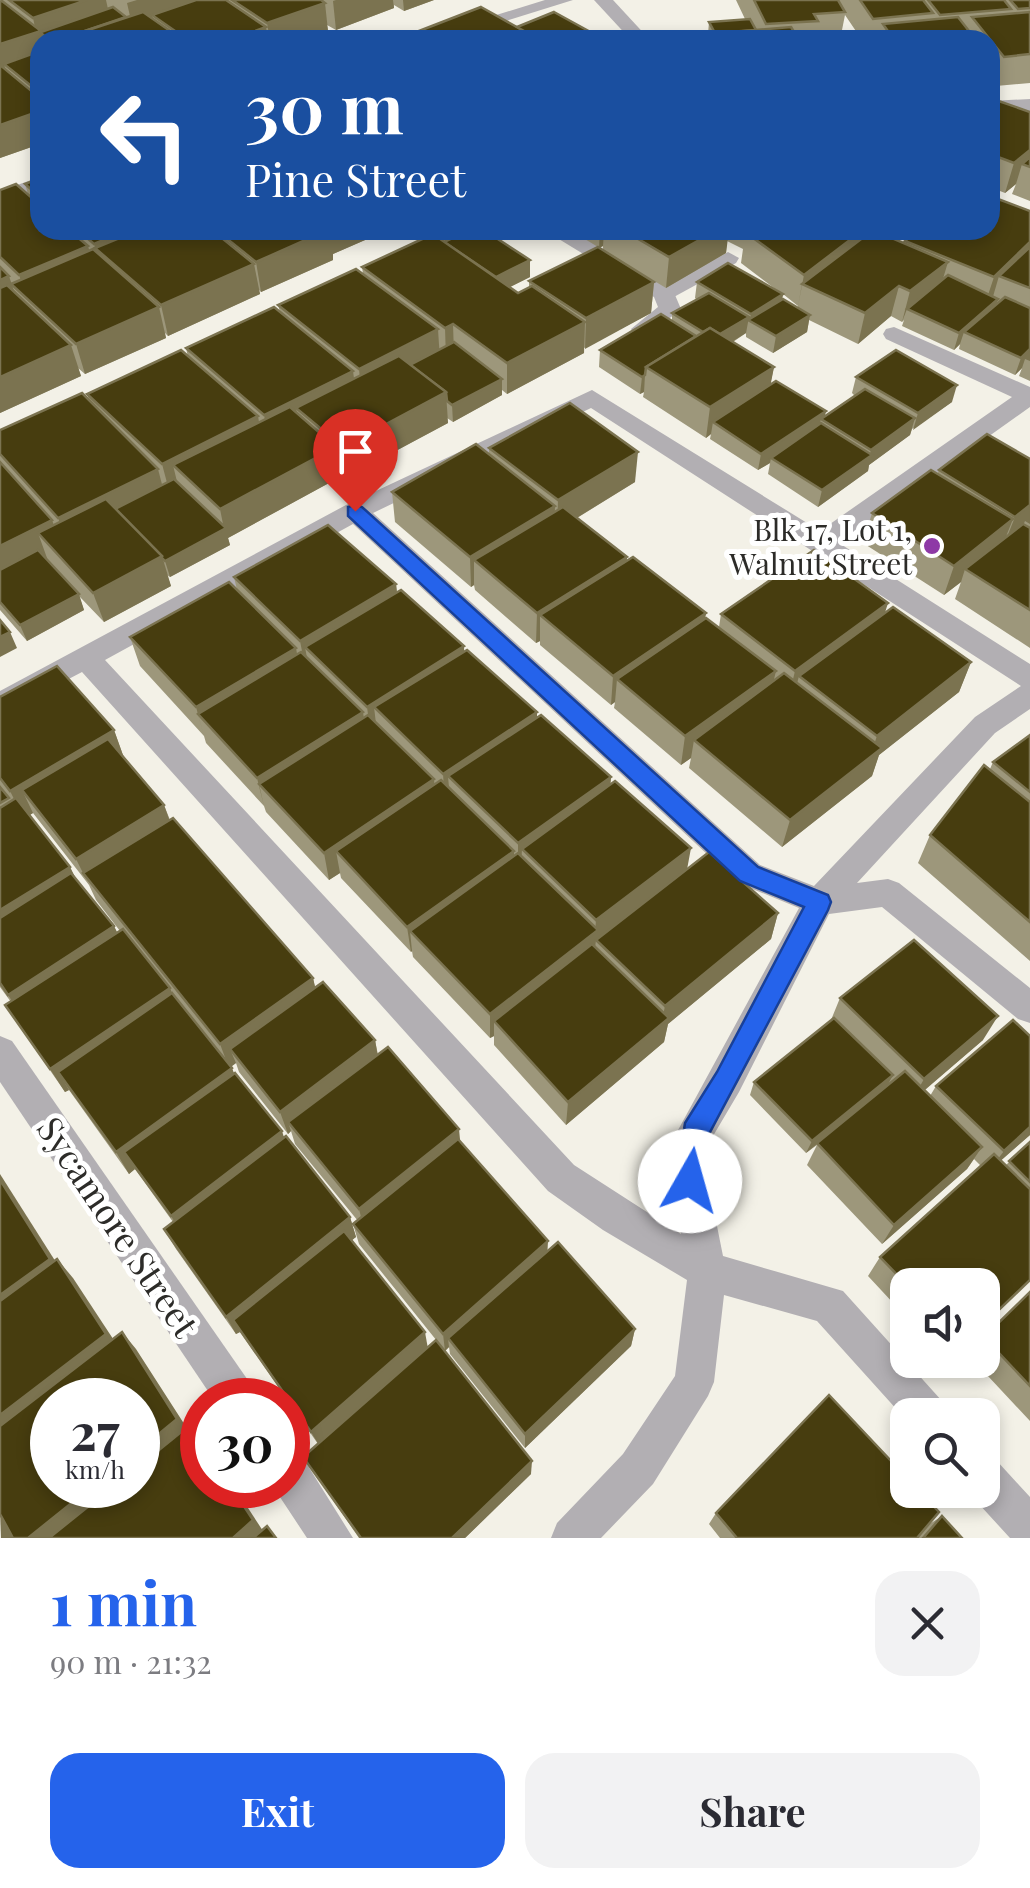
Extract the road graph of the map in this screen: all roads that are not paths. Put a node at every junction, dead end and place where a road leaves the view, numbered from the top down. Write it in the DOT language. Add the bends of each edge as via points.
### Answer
graph roads {
  1 [pos="564,0"];
  2 [pos="602,0"];
  3 [pos="460,30"];
  4 [pos="631,30"];
  5 [pos="1030,106"];
  6 [pos="1000,107"];
  7 [pos="30,187"];
  8 [pos="0,198"];
  9 [pos="444,240"];
  10 [pos="572,240"];
  11 [pos="728,258"];
  12 [pos="393,265"];
  13 [pos="664,294"];
  14 [pos="642,330"];
  15 [pos="894,334"];
  16 [pos="1029,396"];
  17 [pos="355,511"];
  18 [pos="821,542"];
  19 [pos="86,658"];
  20 [pos="1030,678"];
  21 [pos="1030,694"];
  22 [pos="0,704"];
  23 [pos="819,902"];
  24 [pos="1030,1008"];
  25 [pos="0,1052"];
  26 [pos="708,1272"];
  27 [pos="223,1378"];
  28 [pos="913,1398"];
  29 [pos="1000,1496"];
  30 [pos="310,1506"];
  31 [pos="1030,1528"];
  32 [pos="332,1538"];
  33 [pos="572,1538"];
  1 -- 3 [label="street"];
  2 -- 4 [label="street"];
  5 -- 6 [label="street"];
  7 -- 8 [label="street"];
  9 -- 12 [label="street"];
  10 -- 13 [label="street"];
  11 -- 13 [label="street"];
  13 -- 14 [label="street" via="670,309"];
  15 -- 16 [label="street"];
  16 -- 18 [label="street"];
  17 -- 18 [label="street" via="592,398"];
  17 -- 19 [label="street"];
  17 -- 23 [label="street" via="749,874"];
  18 -- 20 [label="street"];
  19 -- 22 [label="street"];
  19 -- 26 [label="street" via="562,1178"];
  21 -- 23 [label="street" via="985,726"];
  23 -- 24 [label="street" via="888,893"];
  23 -- 26 [label="street" via="695,1132 690,1181"];
  25 -- 27 [label="street, Sycamore Street"];
  26 -- 28 [label="street" via="829,1305"];
  26 -- 33 [label="street" via="694,1382 638,1469"];
  29 -- 31 [label="street"];
  30 -- 32 [label="street"];
}
